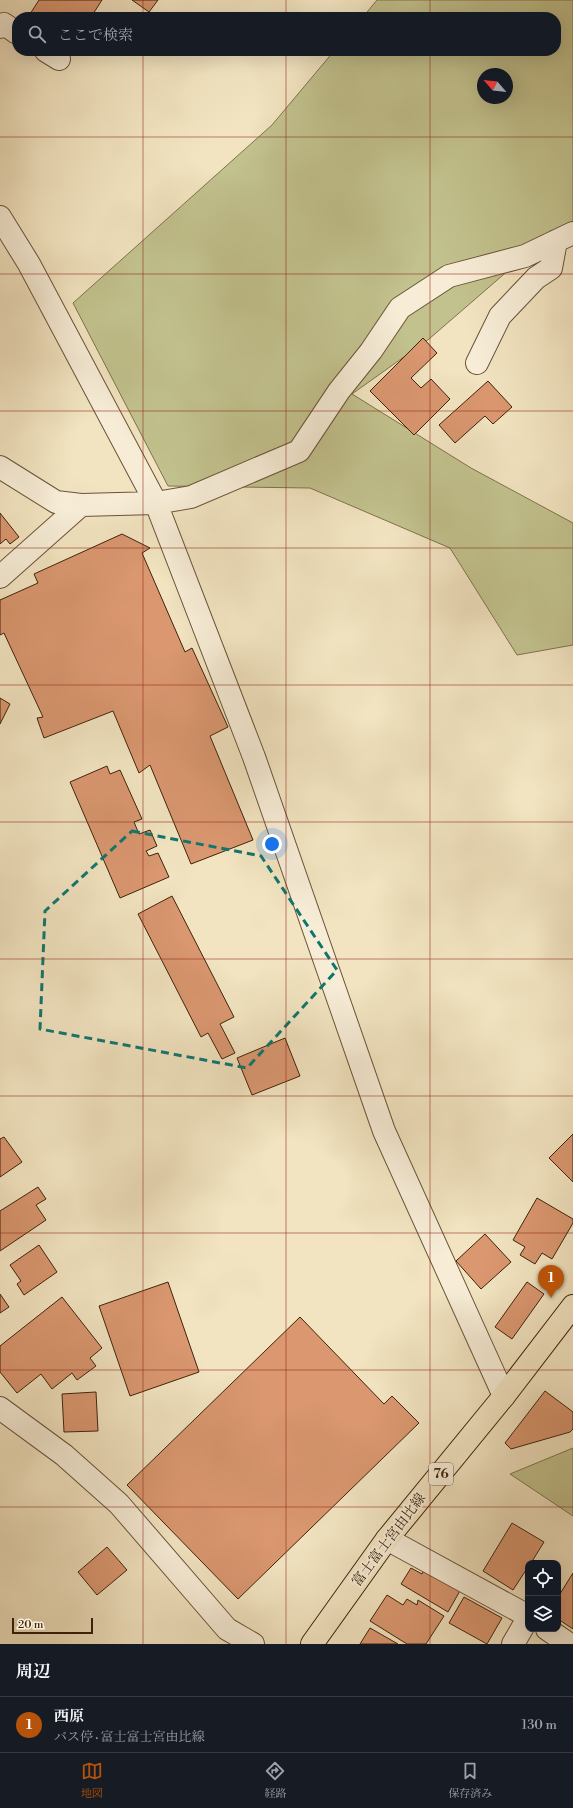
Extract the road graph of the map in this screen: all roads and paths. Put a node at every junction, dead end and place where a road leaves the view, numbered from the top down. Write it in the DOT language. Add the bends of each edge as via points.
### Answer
graph roads {
  1 [pos="0,27"];
  2 [pos="12,30"];
  3 [pos="0,217"];
  4 [pos="565,237"];
  5 [pos="478,363"];
  6 [pos="0,467"];
  7 [pos="156,503"];
  8 [pos="81,505"];
  9 [pos="0,577"];
  10 [pos="573,1306"];
  11 [pos="504,1396"];
  12 [pos="0,1408"];
  13 [pos="387,1539"];
  14 [pos="525,1615"];
  15 [pos="525,1622"];
  16 [pos="551,1632"];
  17 [pos="253,1644"];
  18 [pos="312,1644"];
  19 [pos="513,1644"];
  20 [pos="569,1644"];
  1 -- 2 [label="street" via="4,24"];
  3 -- 7 [label="street" via="29,264"];
  4 -- 5 [label="street" via="551,268 536,278 500,316"];
  4 -- 7 [label="street" via="525,256 449,276 400,308 299,451 190,497"];
  6 -- 8 [label="street" via="56,502"];
  7 -- 8 [label="street"];
  7 -- 11 [label="street" via="254,757 384,1130"];
  8 -- 9 [label="street"];
  10 -- 11 [label="main road, 富士富士宮由比線 / 76"];
  11 -- 13 [label="main road, 富士富士宮由比線 / 76"];
  12 -- 17 [label="street" via="64,1455 119,1504 227,1629"];
  13 -- 14 [label="street"];
  13 -- 18 [label="main road, 富士富士宮由比線 / 76"];
  15 -- 19 [label="street"];
  16 -- 20 [label="street"];
}
